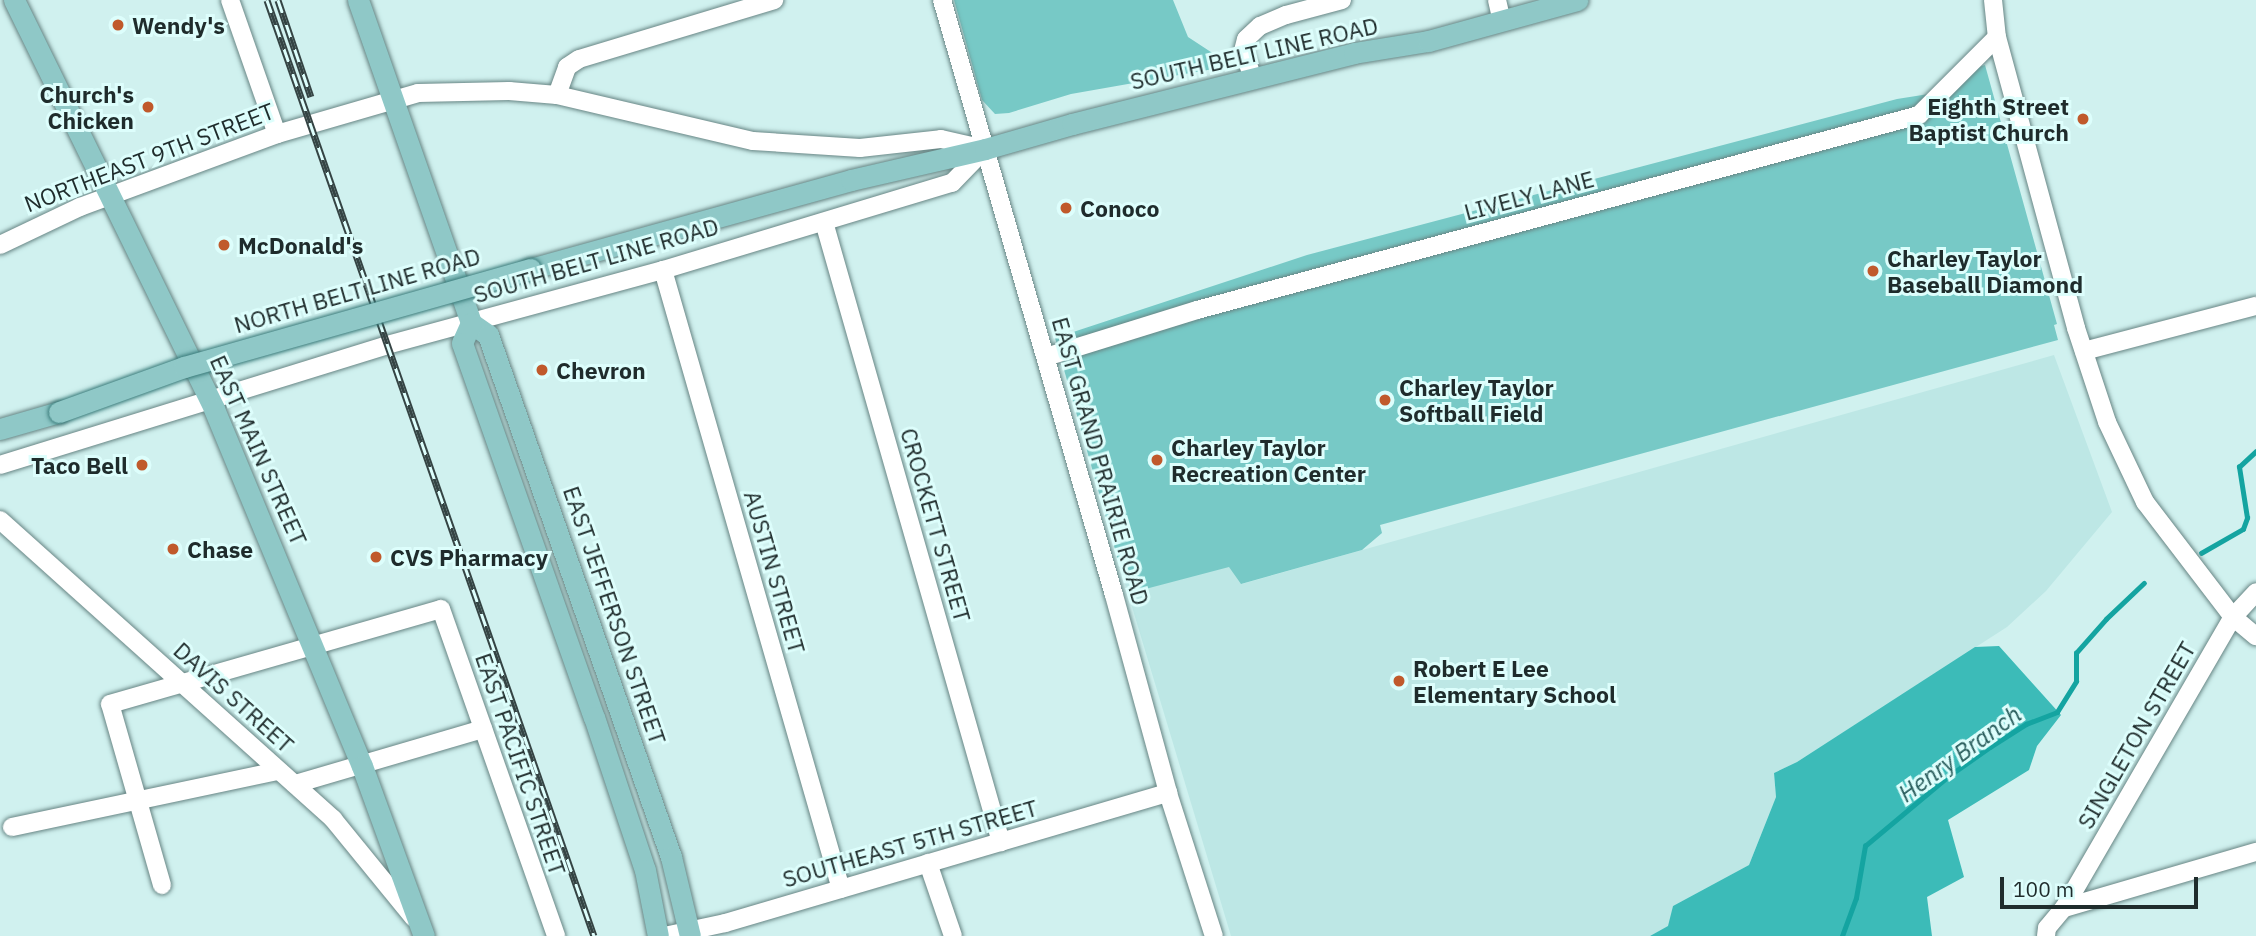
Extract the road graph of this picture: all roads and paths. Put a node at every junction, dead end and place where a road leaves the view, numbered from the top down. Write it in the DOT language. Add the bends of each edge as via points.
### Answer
graph roads {
  1 [pos="8,0"];
  2 [pos="14,0"];
  3 [pos="230,0"];
  4 [pos="358,0"];
  5 [pos="774,0"];
  6 [pos="942,0"];
  7 [pos="1342,0"];
  8 [pos="1577,0"];
  9 [pos="1993,0"];
  10 [pos="0,2"];
  11 [pos="1499,10"];
  12 [pos="1997,37"];
  13 [pos="1253,78"];
  14 [pos="557,95"];
  15 [pos="393,100"];
  16 [pos="277,134"];
  17 [pos="985,149"];
  18 [pos="111,195"];
  19 [pos="824,222"];
  20 [pos="3,241"];
  21 [pos="530,269"];
  22 [pos="663,270"];
  23 [pos="2256,306"];
  24 [pos="471,323"];
  25 [pos="2084,351"];
  26 [pos="1046,357"];
  27 [pos="209,398"];
  28 [pos="0,429"];
  29 [pos="0,465"];
  30 [pos="0,520"];
  31 [pos="2256,592"];
  32 [pos="2233,617"];
  33 [pos="2256,636"];
  34 [pos="314,646"];
  35 [pos="182,684"];
  36 [pos="620,708"];
  37 [pos="594,717"];
  38 [pos="484,729"];
  39 [pos="362,766"];
  40 [pos="278,771"];
  41 [pos="295,784"];
  42 [pos="1168,793"];
  43 [pos="137,803"];
  44 [pos="12,827"];
  45 [pos="1001,842"];
  46 [pos="2256,852"];
  47 [pos="928,863"];
  48 [pos="162,885"];
  49 [pos="841,889"];
  50 [pos="2064,908"];
  51 [pos="727,929"];
  52 [pos="422,930"];
  53 [pos="690,933"];
  54 [pos="556,936"];
  55 [pos="658,936"];
  56 [pos="665,936"];
  57 [pos="953,936"];
  58 [pos="1214,936"];
  59 [pos="2046,936"];
  1 -- 10 [label="street"];
  2 -- 18 [label="main road, EAST MAIN STREET"];
  3 -- 16 [label="street"];
  4 -- 15 [label="main road, EAST JEFFERSON STREET"];
  5 -- 14 [label="street" via="579,59 567,67"];
  6 -- 17 [label="street, EAST GRAND PRAIRIE ROAD"];
  7 -- 13 [label="street" via="1260,26 1246,39 1243,51"];
  8 -- 11 [label="main road, SOUTH BELT LINE ROAD"];
  9 -- 12 [label="street"];
  11 -- 13 [label="main road, SOUTH BELT LINE ROAD" via="1428,40"];
  12 -- 25 [label="street"];
  12 -- 26 [label="street, LIVELY LANE" via="1919,115 1197,310"];
  13 -- 17 [label="main road, SOUTH BELT LINE ROAD"];
  14 -- 15 [label="street, NORTHEAST 9TH STREET" via="418,93"];
  14 -- 17 [label="street, NORTHEAST 9TH STREET" via="752,141 860,148 941,139"];
  15 -- 16 [label="street, NORTHEAST 9TH STREET"];
  15 -- 24 [label="main road, EAST JEFFERSON STREET"];
  16 -- 18 [label="street, NORTHEAST 9TH STREET"];
  17 -- 19 [label="street, SOUTH BELT LINE ROAD" via="952,183"];
  17 -- 21 [label="main road, SOUTH BELT LINE ROAD" via="851,180"];
  17 -- 26 [label="street, EAST GRAND PRAIRIE ROAD"];
  18 -- 20 [label="street, NORTHEAST 9TH STREET"];
  18 -- 27 [label="main road, EAST MAIN STREET"];
  19 -- 22 [label="street, SOUTH BELT LINE ROAD"];
  19 -- 45 [label="street, CROCKETT STREET"];
  21 -- 28 [label="main road, NORTH BELT LINE ROAD, bridge" via="184,367"];
  22 -- 24 [label="street, SOUTH BELT LINE ROAD"];
  22 -- 49 [label="street, AUSTIN STREET"];
  23 -- 25 [label="street"];
  24 -- 27 [label="street, SOUTH BELT LINE ROAD"];
  24 -- 36 [label="main road, EAST JEFFERSON STREET" via="488,335"];
  24 -- 37 [label="main road, EAST JEFFERSON STREET" via="461,343"];
  25 -- 32 [label="street" via="2107,422 2145,502"];
  26 -- 42 [label="street, EAST GRAND PRAIRIE ROAD"];
  27 -- 29 [label="street"];
  27 -- 34 [label="main road, EAST MAIN STREET"];
  30 -- 35 [label="street, DAVIS STREET"];
  31 -- 32 [label="street, SINGLETON STREET"];
  32 -- 33 [label="street"];
  32 -- 50 [label="street, SINGLETON STREET"];
  34 -- 35 [label="street"];
  34 -- 38 [label="street, EAST PACIFIC STREET" via="441,609"];
  34 -- 39 [label="main road, EAST MAIN STREET"];
  35 -- 40 [label="street, DAVIS STREET"];
  35 -- 43 [label="street" via="110,704"];
  36 -- 37 [label="main road"];
  36 -- 53 [label="main road, EAST JEFFERSON STREET" via="671,857"];
  37 -- 55 [label="main road, EAST JEFFERSON STREET" via="645,870"];
  38 -- 39 [label="street"];
  38 -- 54 [label="street, EAST PACIFIC STREET"];
  39 -- 41 [label="street"];
  39 -- 52 [label="main road, EAST MAIN STREET"];
  40 -- 41 [label="street, DAVIS STREET"];
  40 -- 43 [label="street"];
  41 -- 52 [label="street, DAVIS STREET" via="333,819"];
  42 -- 45 [label="street, SOUTHEAST 5TH STREET"];
  42 -- 58 [label="street, EAST GRAND PRAIRIE ROAD"];
  43 -- 44 [label="street"];
  43 -- 48 [label="street"];
  45 -- 47 [label="street, SOUTHEAST 5TH STREET"];
  46 -- 50 [label="street"];
  47 -- 49 [label="street, SOUTHEAST 5TH STREET"];
  47 -- 57 [label="street"];
  49 -- 51 [label="street, SOUTHEAST 5TH STREET"];
  50 -- 59 [label="street, SINGLETON STREET"];
  51 -- 53 [label="street, SOUTHEAST 5TH STREET"];
  53 -- 56 [label="street, SOUTHEAST 5TH STREET"];
}
